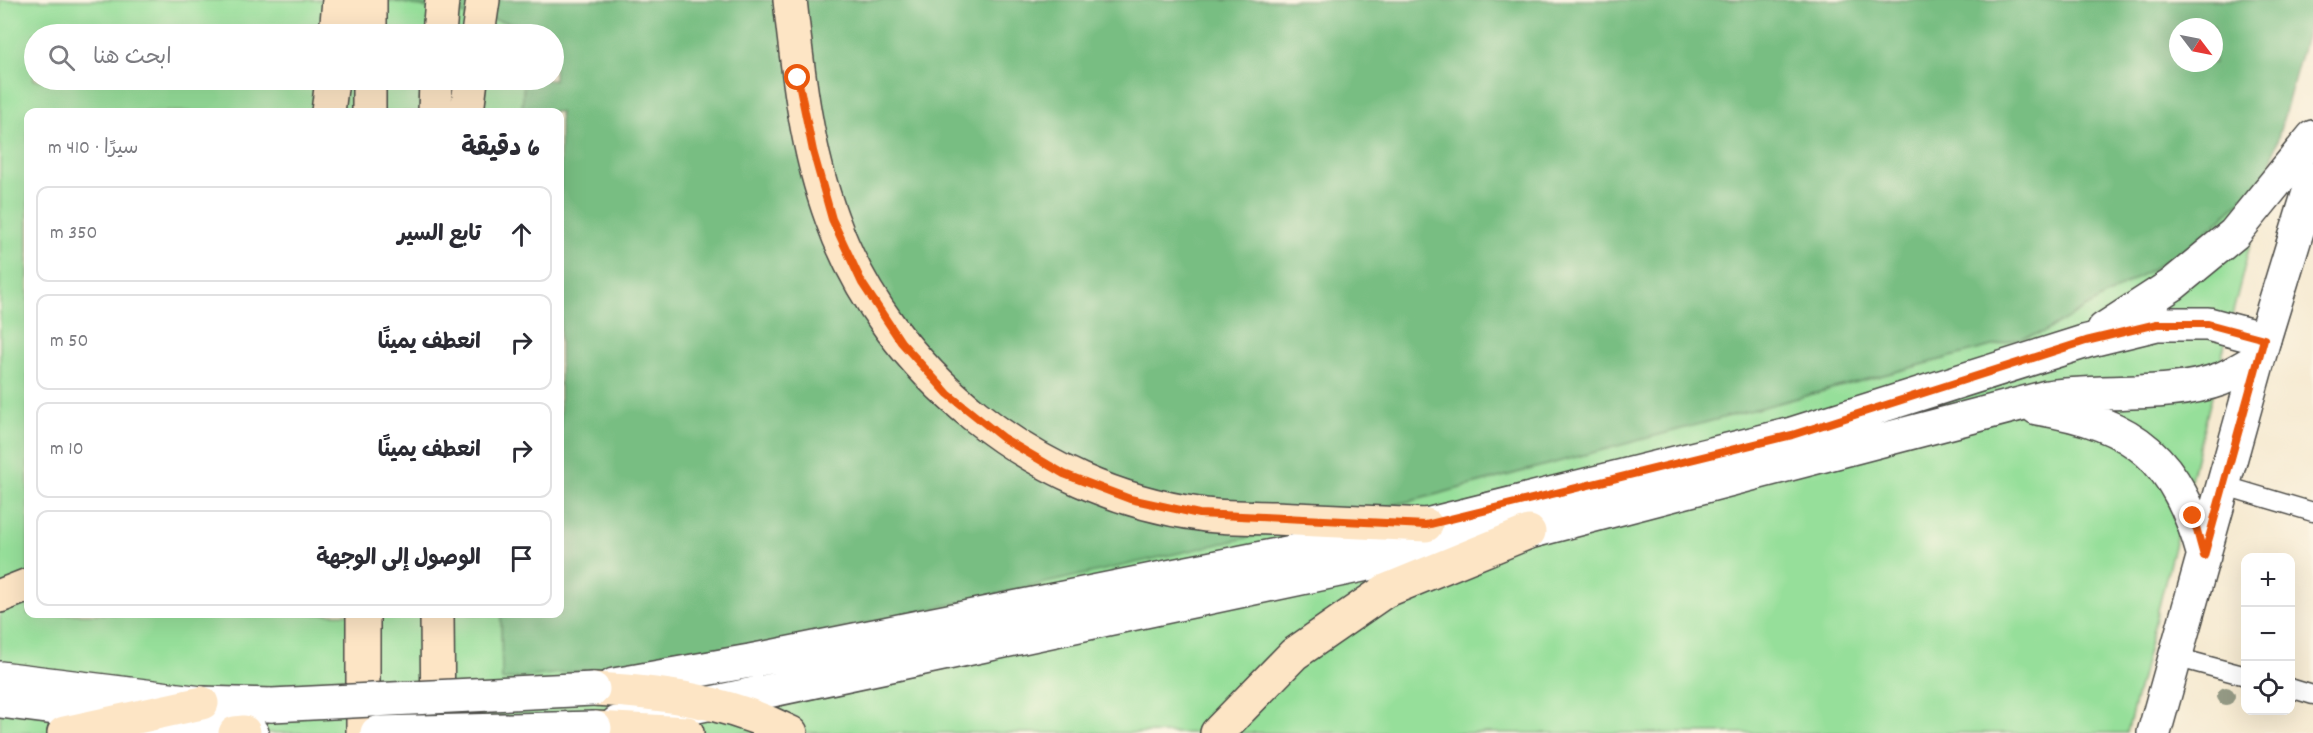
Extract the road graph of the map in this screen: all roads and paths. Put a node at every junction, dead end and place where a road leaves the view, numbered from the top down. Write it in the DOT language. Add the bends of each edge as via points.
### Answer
graph roads {
  1 [pos="339,0"];
  2 [pos="370,0"];
  3 [pos="442,0"];
  4 [pos="483,0"];
  5 [pos="790,0"];
  6 [pos="337,24"];
  7 [pos="370,24"];
  8 [pos="441,24"];
  9 [pos="479,24"];
  10 [pos="331,90"];
  11 [pos="369,90"];
  12 [pos="436,90"];
  13 [pos="470,90"];
  14 [pos="328,108"];
  15 [pos="369,108"];
  16 [pos="435,108"];
  17 [pos="468,108"];
  18 [pos="2313,137"];
  19 [pos="2313,179"];
  20 [pos="2086,341"];
  21 [pos="2260,349"];
  22 [pos="2015,404"];
  23 [pos="2222,485"];
  24 [pos="2313,512"];
  25 [pos="1426,525"];
  26 [pos="1528,532"];
  27 [pos="2204,556"];
  28 [pos="24,587"];
  29 [pos="0,596"];
  30 [pos="363,618"];
  31 [pos="437,618"];
  32 [pos="2175,657"];
  33 [pos="2241,675"];
  34 [pos="0,678"];
  35 [pos="592,689"];
  36 [pos="2295,689"];
  37 [pos="2312,692"];
  38 [pos="0,701"];
  39 [pos="201,704"];
  40 [pos="718,704"];
  41 [pos="126,719"];
  42 [pos="595,728"];
  43 [pos="64,733"];
  44 [pos="244,733"];
  45 [pos="363,733"];
  46 [pos="377,733"];
  47 [pos="438,733"];
  48 [pos="687,733"];
  49 [pos="791,733"];
  50 [pos="1217,733"];
  51 [pos="2154,733"];
  1 -- 6 [label="main road"];
  2 -- 7 [label="main road"];
  3 -- 8 [label="main road"];
  4 -- 9 [label="main road"];
  5 -- 25 [label="main road" via="798,78 832,219 862,283 901,342 948,394 1003,438 1054,468 1130,499 1199,514"];
  10 -- 14 [label="main road"];
  11 -- 15 [label="main road"];
  12 -- 16 [label="main road"];
  13 -- 17 [label="main road"];
  18 -- 20 [label="street" via="2234,234 2172,285"];
  19 -- 21 [label="street"];
  20 -- 21 [label="street" via="2182,322 2208,324"];
  20 -- 25 [label="street" via="1792,435"];
  21 -- 22 [label="street" via="2221,379 2192,386 2083,392"];
  21 -- 23 [label="street"];
  22 -- 26 [label="street"];
  22 -- 27 [label="street" via="2075,414 2101,422 2131,439 2180,489 2193,516"];
  23 -- 24 [label="lane"];
  23 -- 27 [label="street"];
  25 -- 35 [label="street" via="761,659"];
  26 -- 40 [label="street"];
  26 -- 50 [label="main road" via="1385,591 1294,654"];
  27 -- 32 [label="street"];
  28 -- 29 [label="main road"];
  30 -- 45 [label="main road"];
  31 -- 47 [label="main road"];
  32 -- 33 [label="lane"];
  32 -- 51 [label="street"];
  34 -- 39 [label="street"];
  35 -- 39 [label="street, bridge" via="272,705"];
  35 -- 40 [label="main road" via="667,694"];
  36 -- 37 [label="lane"];
  38 -- 41 [label="street"];
  39 -- 41 [label="main road"];
  40 -- 42 [label="street"];
  40 -- 49 [label="main road"];
  41 -- 43 [label="main road"];
  41 -- 44 [label="street"];
  42 -- 46 [label="street, bridge"];
  42 -- 48 [label="main road"];
}
